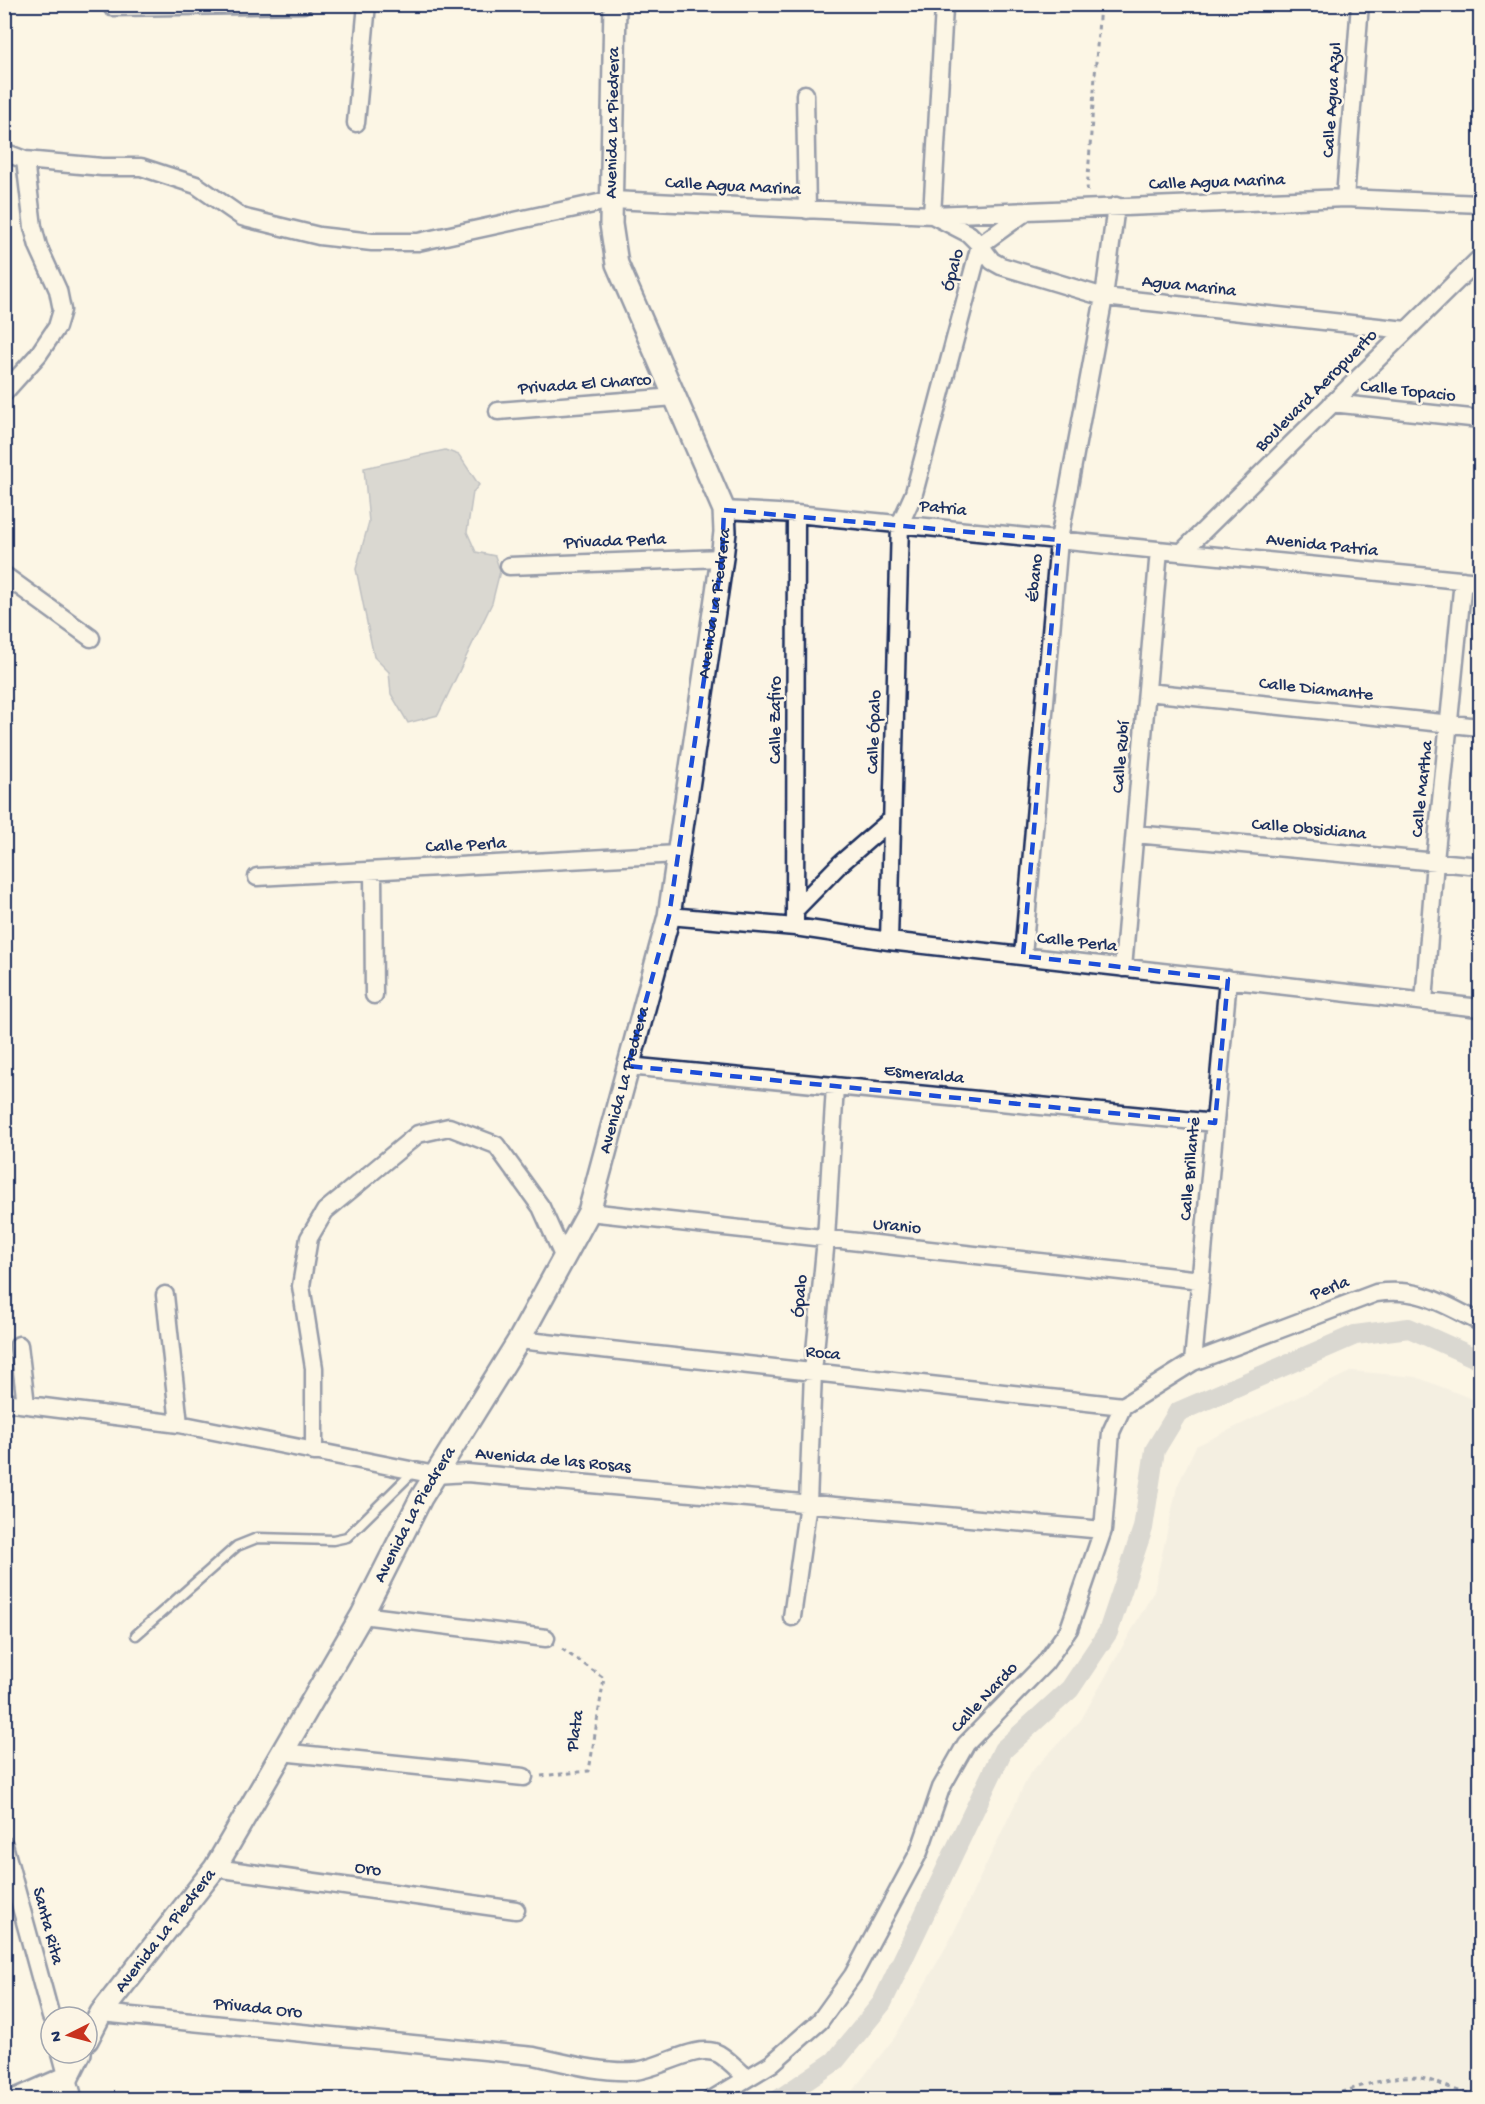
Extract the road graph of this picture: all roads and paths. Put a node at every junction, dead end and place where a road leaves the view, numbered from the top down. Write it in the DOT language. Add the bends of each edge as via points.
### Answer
graph roads {
  1 [pos="303,4"];
  2 [pos="367,4"];
  3 [pos="615,4"];
  4 [pos="1100,4"];
  5 [pos="1360,4"];
  6 [pos="112,7"];
  7 [pos="944,8"];
  8 [pos="805,94"];
  9 [pos="356,123"];
  10 [pos="4,152"];
  11 [pos="26,159"];
  12 [pos="1345,198"];
  13 [pos="612,200"];
  14 [pos="1480,204"];
  15 [pos="1116,206"];
  16 [pos="1086,208"];
  17 [pos="807,210"];
  18 [pos="1027,211"];
  19 [pos="932,215"];
  20 [pos="980,245"];
  21 [pos="1480,258"];
  22 [pos="1104,297"];
  23 [pos="1406,330"];
  24 [pos="4,393"];
  25 [pos="675,398"];
  26 [pos="1332,404"];
  27 [pos="498,411"];
  28 [pos="1480,419"];
  29 [pos="724,510"];
  30 [pos="796,514"];
  31 [pos="900,524"];
  32 [pos="1059,540"];
  33 [pos="1159,550"];
  34 [pos="1182,552"];
  35 [pos="722,558"];
  36 [pos="509,566"];
  37 [pos="4,575"];
  38 [pos="1463,580"];
  39 [pos="1480,582"];
  40 [pos="91,638"];
  41 [pos="1147,692"];
  42 [pos="1450,723"];
  43 [pos="1480,727"];
  44 [pos="892,819"];
  45 [pos="1135,834"];
  46 [pos="678,854"];
  47 [pos="1435,861"];
  48 [pos="1480,866"];
  49 [pos="373,871"];
  50 [pos="257,877"];
  51 [pos="795,910"];
  52 [pos="669,916"];
  53 [pos="795,927"];
  54 [pos="889,941"];
  55 [pos="1023,956"];
  56 [pos="1123,968"];
  57 [pos="1228,980"];
  58 [pos="374,995"];
  59 [pos="1424,1002"];
  60 [pos="1480,1008"];
  61 [pos="628,1066"];
  62 [pos="835,1086"];
  63 [pos="1215,1123"];
  64 [pos="589,1212"];
  65 [pos="826,1239"];
  66 [pos="564,1258"];
  67 [pos="1201,1280"];
  68 [pos="165,1295"];
  69 [pos="1480,1322"];
  70 [pos="519,1340"];
  71 [pos="19,1345"];
  72 [pos="1193,1362"];
  73 [pos="813,1372"];
  74 [pos="4,1402"];
  75 [pos="26,1405"];
  76 [pos="1123,1406"];
  77 [pos="178,1424"];
  78 [pos="314,1452"];
  79 [pos="413,1472"];
  80 [pos="435,1475"];
  81 [pos="808,1503"];
  82 [pos="1102,1530"];
  83 [pos="362,1615"];
  84 [pos="792,1617"];
  85 [pos="136,1635"];
  86 [pos="546,1638"];
  87 [pos="281,1752"];
  88 [pos="524,1777"];
  89 [pos="4,1845"];
  90 [pos="214,1868"];
  91 [pos="516,1910"];
  92 [pos="48,2005"];
  93 [pos="101,2013"];
  94 [pos="99,2017"];
  95 [pos="64,2065"];
  96 [pos="74,2065"];
  97 [pos="68,2077"];
  98 [pos="747,2078"];
  99 [pos="1480,2094"];
  100 [pos="16,2100"];
  101 [pos="74,2100"];
  102 [pos="711,2100"];
  103 [pos="1316,2100"];
  1 -- 6 [label="street"];
  2 -- 9 [label="street"];
  3 -- 13 [label="street, Avenida La Piedrera"];
  4 -- 16 [label="path"];
  5 -- 12 [label="street, Calle Agua Azul"];
  7 -- 19 [label="street"];
  8 -- 17 [label="street"];
  10 -- 11 [label="street, Calle Agua Marina"];
  11 -- 13 [label="street, Calle Agua Marina" via="141,167 196,185 242,217 319,236 372,242 418,242"];
  11 -- 24 [label="street" via="33,227 62,310 57,327 38,355"];
  12 -- 14 [label="street, Calle Agua Marina"];
  12 -- 15 [label="street, Calle Agua Marina"];
  13 -- 17 [label="street, Calle Agua Marina"];
  13 -- 25 [label="street, Avenida La Piedrera" via="617,264"];
  15 -- 16 [label="street, Calle Agua Marina"];
  15 -- 22 [label="street, Ébano"];
  16 -- 18 [label="street, Calle Agua Marina"];
  17 -- 19 [label="street, Calle Agua Marina"];
  18 -- 19 [label="street, Calle Agua Marina"];
  18 -- 20 [label="street"];
  19 -- 20 [label="street, Ópalo" via="969,234"];
  20 -- 22 [label="street, Agua Marina" via="1001,266"];
  20 -- 31 [label="street, Ópalo" via="914,493"];
  21 -- 23 [label="street, Boulevard Aeropuerto"];
  22 -- 23 [label="street, Agua Marina"];
  22 -- 32 [label="street, Ébano"];
  23 -- 26 [label="street, Boulevard Aeropuerto"];
  25 -- 27 [label="street, Privada El Charco"];
  25 -- 29 [label="street, Avenida La Piedrera"];
  26 -- 28 [label="street, Calle Topacio"];
  26 -- 34 [label="street, Boulevard Aeropuerto"];
  29 -- 30 [label="street, Patria"];
  29 -- 35 [label="street, Avenida La Piedrera"];
  30 -- 31 [label="street, Patria"];
  30 -- 51 [label="street, Calle Zafiro"];
  31 -- 32 [label="street, Patria"];
  31 -- 44 [label="street, Calle Ópalo"];
  32 -- 33 [label="street, Patria"];
  32 -- 55 [label="street, Ébano"];
  33 -- 34 [label="street, Avenida Patria"];
  33 -- 41 [label="street, Calle Rubí"];
  34 -- 38 [label="street, Avenida Patria"];
  35 -- 36 [label="street, Privada Perla"];
  35 -- 46 [label="street, Avenida La Piedrera"];
  37 -- 40 [label="street"];
  38 -- 39 [label="street, Avenida Patria"];
  38 -- 42 [label="street, Calle Martha"];
  41 -- 42 [label="street, Calle Diamante"];
  41 -- 45 [label="street, Calle Rubí"];
  42 -- 43 [label="street, Calle Diamante"];
  42 -- 47 [label="street, Calle Martha"];
  44 -- 51 [label="street"];
  44 -- 54 [label="street, Calle Ópalo"];
  45 -- 47 [label="street, Calle Obsidiana"];
  45 -- 56 [label="street, Calle Rubí"];
  46 -- 49 [label="street, Calle Perla"];
  46 -- 52 [label="street, Avenida La Piedrera"];
  47 -- 48 [label="street, Calle Obsidiana"];
  47 -- 59 [label="street, Calle Martha"];
  49 -- 50 [label="street, Calle Perla"];
  49 -- 58 [label="street"];
  51 -- 53 [label="street, Calle Zafiro"];
  52 -- 53 [label="street, Calle Perla"];
  52 -- 61 [label="street, Avenida La Piedrera"];
  53 -- 54 [label="street, Calle Perla"];
  54 -- 55 [label="street, Calle Perla"];
  55 -- 56 [label="street, Calle Perla"];
  56 -- 57 [label="street, Calle Perla"];
  57 -- 59 [label="street, Calle Perla"];
  57 -- 63 [label="street, Calle Brillante"];
  59 -- 60 [label="street, Calle Perla"];
  61 -- 62 [label="street, Esmeralda"];
  61 -- 64 [label="street, Avenida La Piedrera"];
  62 -- 63 [label="street, Esmeralda"];
  62 -- 65 [label="street, Ópalo"];
  63 -- 67 [label="street, Calle Brillante"];
  64 -- 65 [label="street, Uranio"];
  64 -- 66 [label="street, Avenida La Piedrera"];
  65 -- 67 [label="street, Uranio"];
  65 -- 73 [label="street, Ópalo"];
  66 -- 70 [label="street, Avenida La Piedrera"];
  66 -- 78 [label="street" via="541,1207 496,1145 449,1126 418,1134 324,1211 309,1238 301,1286 314,1368"];
  67 -- 72 [label="street, Calle Brillante"];
  68 -- 77 [label="street"];
  69 -- 72 [label="street, Perla" via="1421,1294 1376,1293"];
  70 -- 73 [label="street, Roca"];
  70 -- 80 [label="street, Avenida La Piedrera"];
  71 -- 75 [label="street"];
  72 -- 76 [label="street"];
  73 -- 76 [label="street, Roca"];
  73 -- 81 [label="street, Ópalo"];
  74 -- 75 [label="street, Avenida de las Rosas"];
  75 -- 77 [label="street, Avenida de las Rosas"];
  76 -- 82 [label="street, Calle Nardo" via="1111,1432"];
  77 -- 78 [label="street, Avenida de las Rosas"];
  78 -- 79 [label="street, Avenida de las Rosas"];
  79 -- 80 [label="street, Avenida de las Rosas"];
  79 -- 85 [label="lane" via="347,1537 257,1538 237,1546"];
  80 -- 81 [label="street, Avenida de las Rosas" via="467,1473"];
  80 -- 83 [label="street, Avenida La Piedrera"];
  81 -- 82 [label="street, Avenida de las Rosas"];
  81 -- 84 [label="street, Ópalo"];
  82 -- 98 [label="street, Calle Nardo" via="1069,1629 1045,1663 966,1744 941,1788 919,1852 852,1975 820,2021 771,2064"];
  83 -- 86 [label="street"];
  83 -- 87 [label="street, Avenida La Piedrera"];
  86 -- 88 [label="path, Plata" via="604,1678 589,1772"];
  87 -- 88 [label="street"];
  87 -- 90 [label="street, Avenida La Piedrera"];
  89 -- 92 [label="street, Santa Rita"];
  90 -- 91 [label="street, Oro"];
  90 -- 93 [label="street, Avenida La Piedrera"];
  93 -- 94 [label="street, Avenida La Piedrera"];
  93 -- 98 [label="street, Privada Oro" via="534,2056 621,2071 643,2070 709,2051"];
  95 -- 97 [label="street"];
  96 -- 97 [label="street"];
  97 -- 100 [label="street"];
  97 -- 101 [label="street"];
  98 -- 102 [label="street, Calle Nardo"];
  99 -- 103 [label="path" via="1466,2094 1426,2079 1402,2076"];
}
